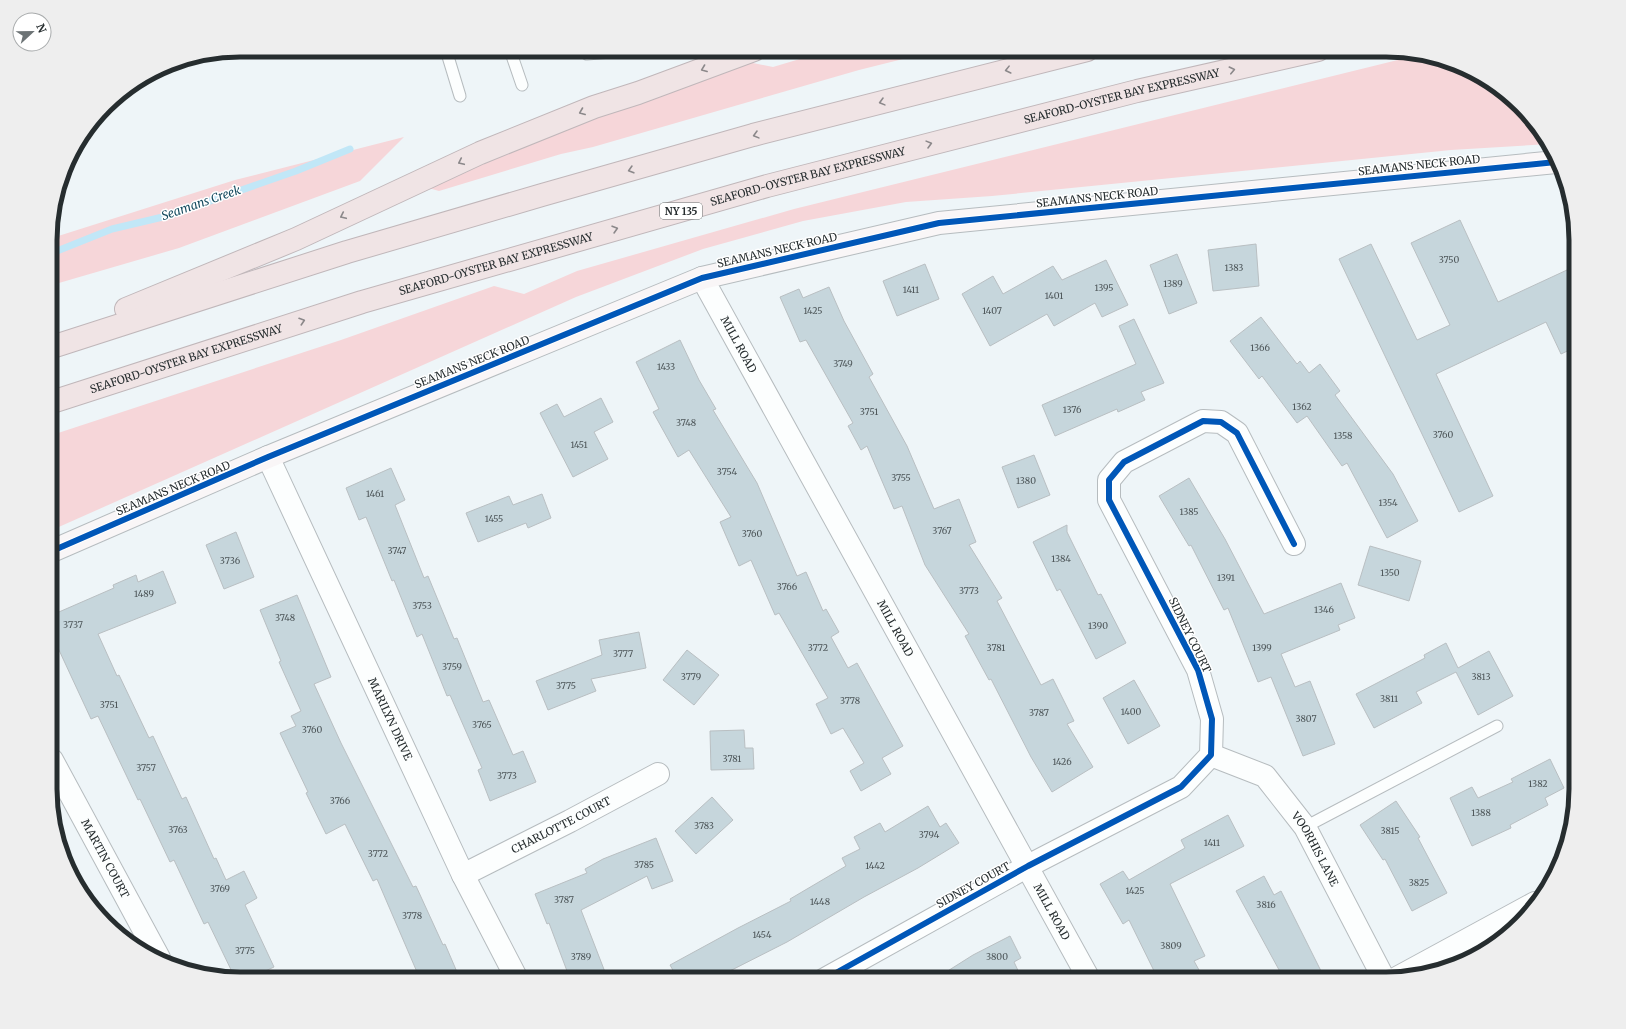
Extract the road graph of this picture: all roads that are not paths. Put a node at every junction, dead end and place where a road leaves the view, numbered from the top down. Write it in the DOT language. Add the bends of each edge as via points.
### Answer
graph roads {
  1 [pos="448,57"];
  2 [pos="512,57"];
  3 [pos="735,57"];
  4 [pos="1060,57"];
  5 [pos="1287,57"];
  6 [pos="522,85"];
  7 [pos="460,96"];
  8 [pos="1552,162"];
  9 [pos="702,278"];
  10 [pos="57,338"];
  11 [pos="57,345"];
  12 [pos="57,400"];
  13 [pos="268,457"];
  14 [pos="1294,544"];
  15 [pos="57,549"];
  16 [pos="1497,726"];
  17 [pos="1211,755"];
  18 [pos="57,769"];
  19 [pos="658,774"];
  20 [pos="1305,827"];
  21 [pos="1028,866"];
  22 [pos="463,875"];
  23 [pos="1525,908"];
  24 [pos="155,951"];
  25 [pos="1412,970"];
  26 [pos="513,972"];
  27 [pos="838,972"];
  28 [pos="1085,972"];
  29 [pos="1380,972"];
  1 -- 7 [label="lane"];
  2 -- 6 [label="lane"];
  3 -- 10 [label="highway, one-way" via="594,107 480,153 296,239"];
  4 -- 11 [label="highway, one-way" via="753,136 542,195 346,252"];
  12 -- 5 [label="highway, SEAFORD-OYSTER BAY EXPRESSWAY / NY 135, one-way" via="362,302 767,186 1137,91"];
  8 -- 9 [label="street, SEAMANS NECK ROAD" via="940,223"];
  9 -- 13 [label="street, SEAMANS NECK ROAD"];
  9 -- 21 [label="street, MILL ROAD"];
  13 -- 15 [label="street, SEAMANS NECK ROAD"];
  13 -- 22 [label="street, MARILYN DRIVE"];
  14 -- 17 [label="street, SIDNEY COURT" via="1237,433 1221,422 1203,421 1124,462 1109,480 1109,500 1198,670 1212,719"];
  16 -- 20 [label="lane"];
  17 -- 20 [label="street, VOORHIS LANE" via="1265,776"];
  17 -- 21 [label="street, SIDNEY COURT" via="1181,787"];
  18 -- 24 [label="street, MARTIN COURT"];
  19 -- 22 [label="street, CHARLOTTE COURT"];
  20 -- 29 [label="street, VOORHIS LANE"];
  21 -- 27 [label="street, SIDNEY COURT"];
  21 -- 28 [label="street, MILL ROAD"];
  22 -- 26 [label="street, MARILYN DRIVE"];
  23 -- 25 [label="street"];
}
